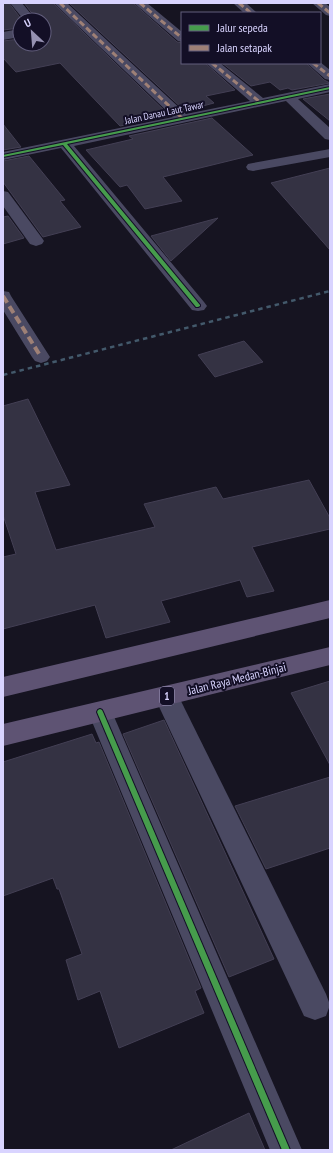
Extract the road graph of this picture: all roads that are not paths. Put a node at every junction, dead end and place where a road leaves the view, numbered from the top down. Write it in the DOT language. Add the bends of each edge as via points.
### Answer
graph roads {
  1 [pos="16,3"];
  2 [pos="60,3"];
  3 [pos="140,3"];
  4 [pos="239,3"];
  5 [pos="318,3"];
  6 [pos="23,12"];
  7 [pos="250,12"];
  8 [pos="330,13"];
  9 [pos="181,37"];
  10 [pos="213,64"];
  11 [pos="314,64"];
  12 [pos="330,76"];
  13 [pos="330,88"];
  14 [pos="289,97"];
  15 [pos="261,103"];
  16 [pos="183,119"];
  17 [pos="330,136"];
  18 [pos="64,143"];
  19 [pos="330,153"];
  20 [pos="3,156"];
  21 [pos="253,167"];
  22 [pos="3,196"];
  23 [pos="36,241"];
  24 [pos="3,296"];
  25 [pos="198,306"];
  26 [pos="41,357"];
  27 [pos="330,609"];
  28 [pos="330,656"];
  29 [pos="3,687"];
  30 [pos="166,696"];
  31 [pos="100,712"];
  32 [pos="3,735"];
  33 [pos="315,1005"];
  34 [pos="286,1150"];
  1 -- 6 [label="street"];
  2 -- 16 [label="street"];
  3 -- 9 [label="street"];
  4 -- 7 [label="street"];
  5 -- 8 [label="street"];
  10 -- 15 [label="street"];
  11 -- 12 [label="street"];
  13 -- 14 [label="street, Jalan Danau Laut Tawar"];
  14 -- 15 [label="street, Jalan Danau Laut Tawar"];
  14 -- 17 [label="street"];
  15 -- 16 [label="street, Jalan Danau Laut Tawar"];
  16 -- 18 [label="street, Jalan Danau Laut Tawar"];
  18 -- 20 [label="street, Jalan Danau Laut Tawar"];
  18 -- 25 [label="street"];
  19 -- 21 [label="street"];
  22 -- 23 [label="street"];
  24 -- 26 [label="street"];
  27 -- 29 [label="main road"];
  28 -- 30 [label="main road, Jalan Raya Medan-Binjai / 1"];
  30 -- 31 [label="main road, Jalan Raya Medan-Binjai / 1"];
  30 -- 33 [label="street"];
  31 -- 32 [label="main road, Jalan Raya Medan-Binjai / 1"];
  31 -- 34 [label="street"];
}
